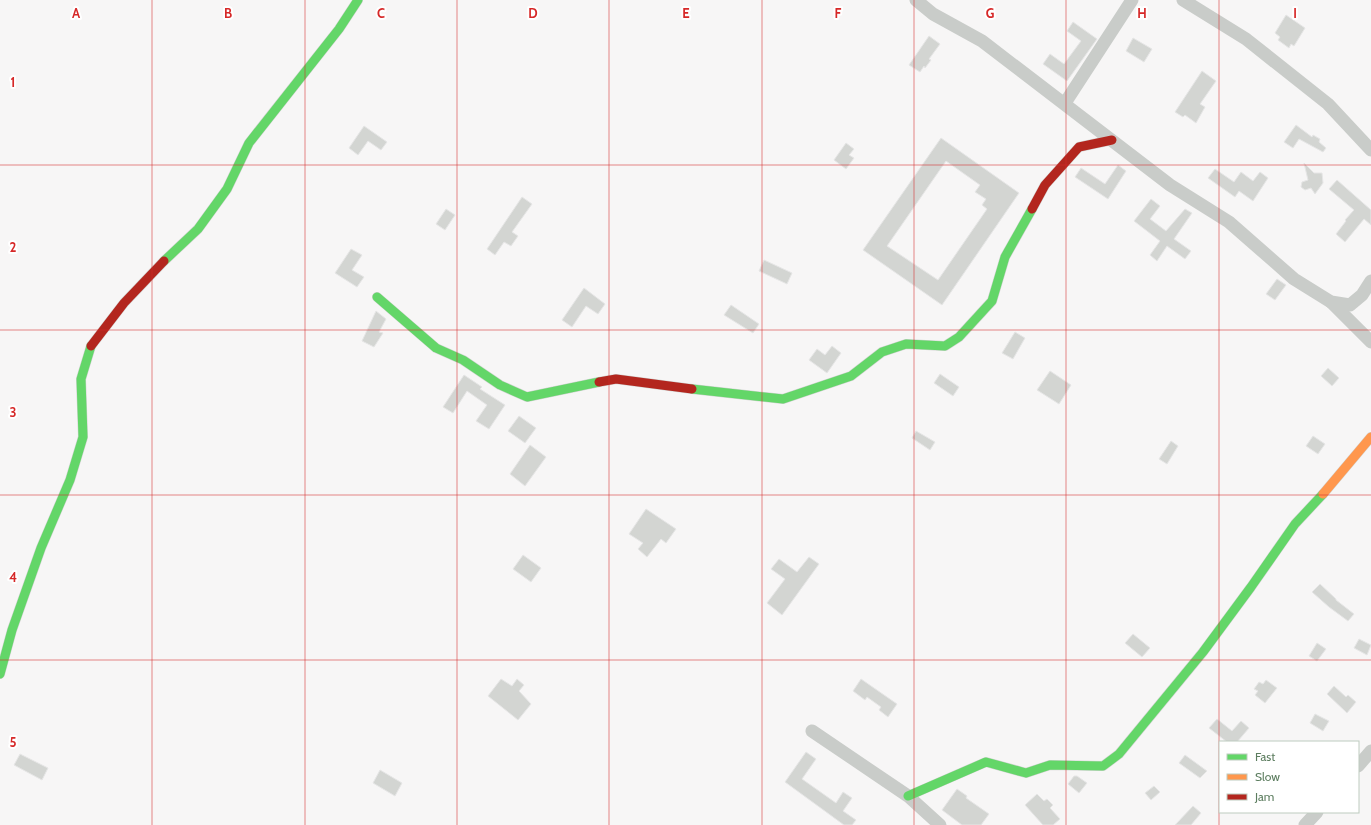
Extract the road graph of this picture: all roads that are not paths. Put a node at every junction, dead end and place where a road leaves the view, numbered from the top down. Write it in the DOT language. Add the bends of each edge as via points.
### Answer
graph roads {
  1 [pos="358,0"];
  2 [pos="916,0"];
  3 [pos="1132,0"];
  4 [pos="1183,0"];
  5 [pos="1065,103"];
  6 [pos="1112,140"];
  7 [pos="1371,150"];
  8 [pos="1371,281"];
  9 [pos="377,296"];
  10 [pos="1331,302"];
  11 [pos="1371,342"];
  12 [pos="1371,437"];
  13 [pos="0,674"];
  14 [pos="812,731"];
  15 [pos="1371,750"];
  16 [pos="1359,765"];
  17 [pos="908,796"];
  18 [pos="1316,813"];
  19 [pos="940,825"];
  20 [pos="1305,825"];
  1 -- 13 [label="street" via="339,29 249,143 227,190 198,229 124,303 91,346 81,379 83,437 70,480 41,548 12,630"];
  2 -- 5 [label="street" via="933,14 982,41"];
  3 -- 5 [label="street"];
  4 -- 7 [label="street" via="1246,39 1322,99"];
  5 -- 6 [label="street"];
  6 -- 9 [label="street" via="1080,147 1045,185 1005,257 992,301 959,337 945,346 906,344 882,352 851,376 783,399 616,379 527,397 500,385 463,360 436,348"];
  6 -- 10 [label="street" via="1170,185 1229,222 1294,279"];
  8 -- 10 [label="street" via="1362,295 1350,305"];
  10 -- 11 [label="street"];
  12 -- 17 [label="street" via="1317,502 1295,524 1203,652 1119,754 1103,766 1050,765 1026,773 986,762"];
  14 -- 17 [label="street"];
  15 -- 16 [label="street"];
  17 -- 19 [label="street"];
  18 -- 20 [label="street"];
}
